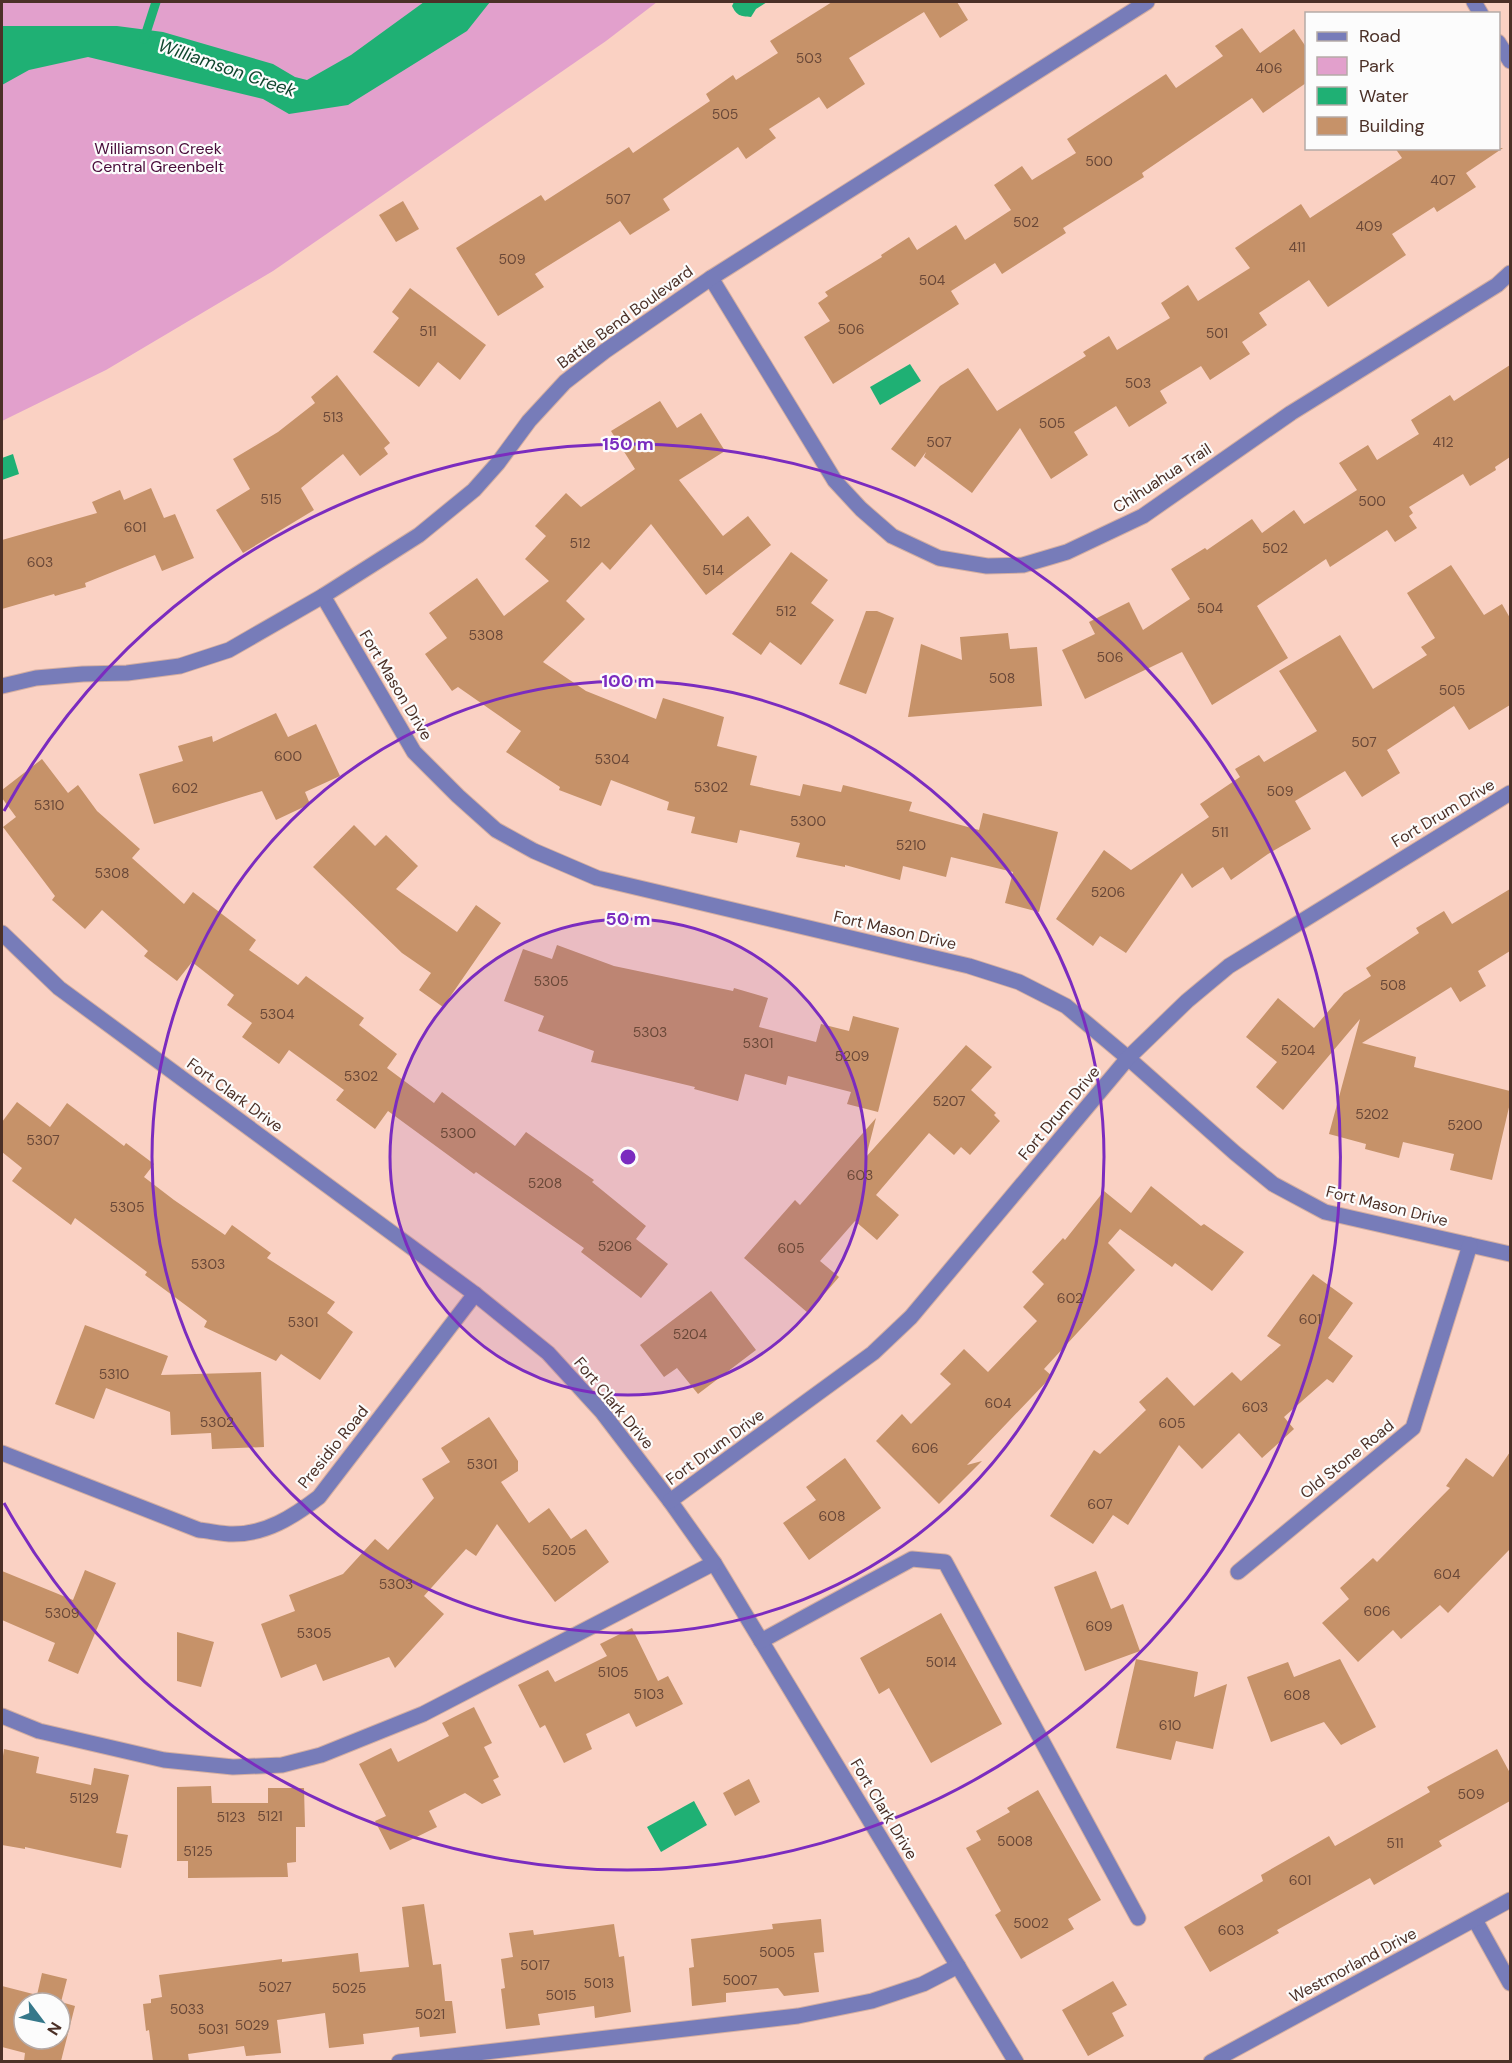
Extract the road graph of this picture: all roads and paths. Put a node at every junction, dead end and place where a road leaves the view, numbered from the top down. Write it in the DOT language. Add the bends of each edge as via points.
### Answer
graph roads {
  1 [pos="1147,2"];
  2 [pos="1500,45"];
  3 [pos="1510,61"];
  4 [pos="1510,273"];
  5 [pos="711,278"];
  6 [pos="323,596"];
  7 [pos="2,686"];
  8 [pos="1510,793"];
  9 [pos="2,933"];
  10 [pos="1128,1058"];
  11 [pos="1470,1245"];
  12 [pos="1510,1254"];
  13 [pos="475,1294"];
  14 [pos="2,1453"];
  15 [pos="670,1501"];
  16 [pos="714,1563"];
  17 [pos="1238,1572"];
  18 [pos="761,1641"];
  19 [pos="2,1716"];
  20 [pos="1510,1900"];
  21 [pos="1138,1918"];
  22 [pos="1475,1920"];
  23 [pos="958,1966"];
  24 [pos="1510,1983"];
  25 [pos="399,2061"];
  26 [pos="1016,2061"];
  27 [pos="1211,2061"];
  1 -- 5 [label="street, Battle Bend Boulevard"];
  2 -- 3 [label="street"];
  4 -- 5 [label="street, Chihuahua Trail" via="1497,285 1291,413 1143,516 1067,552 1023,565 987,566 939,558 892,536 861,509 835,481"];
  5 -- 6 [label="street, Battle Bend Boulevard" via="565,382 498,463 419,535"];
  6 -- 7 [label="street, Battle Bend Boulevard" via="229,650 180,666 36,678"];
  6 -- 10 [label="street, Fort Mason Drive" via="414,752 496,830 534,852 597,878 969,966 1019,982 1066,1006"];
  8 -- 10 [label="street, Fort Drum Drive" via="1229,966"];
  9 -- 13 [label="street, Fort Clark Drive" via="59,988"];
  10 -- 11 [label="street, Fort Mason Drive" via="1273,1184 1325,1212"];
  10 -- 15 [label="street, Fort Drum Drive" via="912,1317 873,1353"];
  11 -- 12 [label="street, Fort Mason Drive"];
  11 -- 17 [label="street, Old Stone Road" via="1413,1428"];
  13 -- 14 [label="street, Presidio Road" via="319,1497 296,1515 268,1528 233,1534 199,1530"];
  13 -- 15 [label="street, Fort Clark Drive" via="548,1353 602,1412"];
  15 -- 16 [label="street, Fort Clark Drive"];
  16 -- 18 [label="street, Fort Clark Drive"];
  16 -- 19 [label="street" via="423,1714 321,1755 282,1765 233,1767 165,1760 39,1731"];
  18 -- 21 [label="street" via="912,1559 945,1562"];
  18 -- 23 [label="street, Fort Clark Drive"];
  20 -- 22 [label="street, Westmorland Drive"];
  22 -- 24 [label="street"];
  22 -- 27 [label="street, Westmorland Drive"];
  23 -- 25 [label="street" via="923,1984 872,2001 798,2016"];
  23 -- 26 [label="street, Fort Clark Drive"];
}
